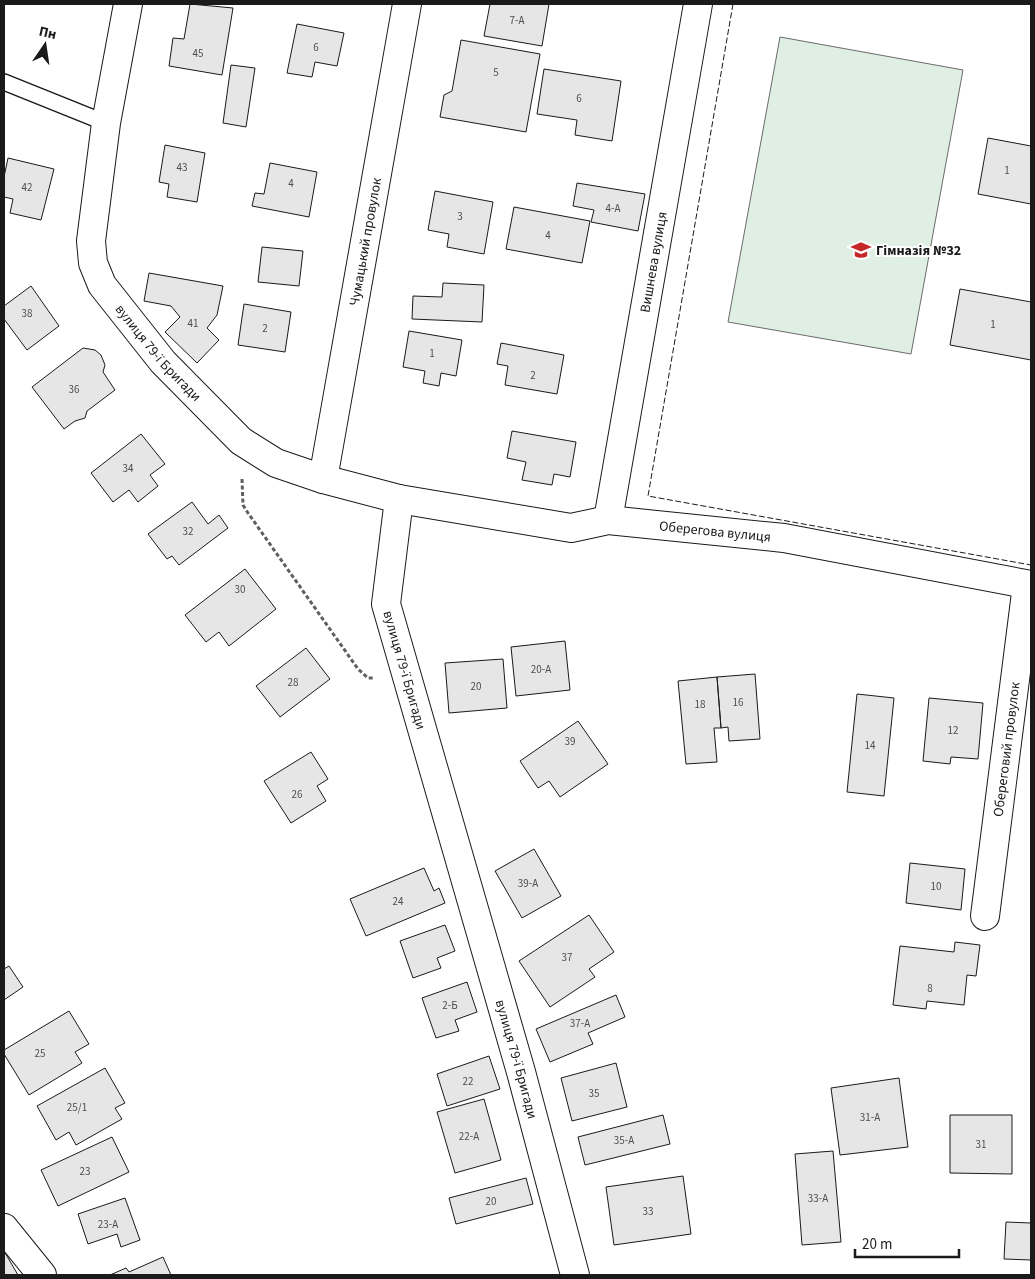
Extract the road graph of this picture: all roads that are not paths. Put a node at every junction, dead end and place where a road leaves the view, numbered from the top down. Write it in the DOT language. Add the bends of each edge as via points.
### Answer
graph roads {
  1 [pos="128,4"];
  2 [pos="407,4"];
  3 [pos="698,4"];
  4 [pos="4,82"];
  5 [pos="106,123"];
  6 [pos="323,479"];
  7 [pos="399,499"];
  8 [pos="608,520"];
  9 [pos="1029,585"];
  10 [pos="986,916"];
  11 [pos="4,1228"];
  12 [pos="42,1275"];
  13 [pos="576,1275"];
  1 -- 5 [label="street, вулиця 79-ї Бригади"];
  2 -- 6 [label="street, Чумацький провулок"];
  3 -- 8 [label="street, Вишнева вулиця"];
  4 -- 5 [label="lane"];
  5 -- 6 [label="street, вулиця 79-ї Бригади" via="92,242 94,263 102,285 163,362 242,441 276,463"];
  6 -- 7 [label="street, вулиця 79-ї Бригади"];
  7 -- 8 [label="street, Оберегова вулиця" via="571,528"];
  7 -- 13 [label="street, вулиця 79-ї Бригади" via="386,604"];
  8 -- 9 [label="street, Оберегова вулиця" via="784,538"];
  9 -- 10 [label="street, Обереговий провулок"];
  11 -- 12 [label="street"];
}
